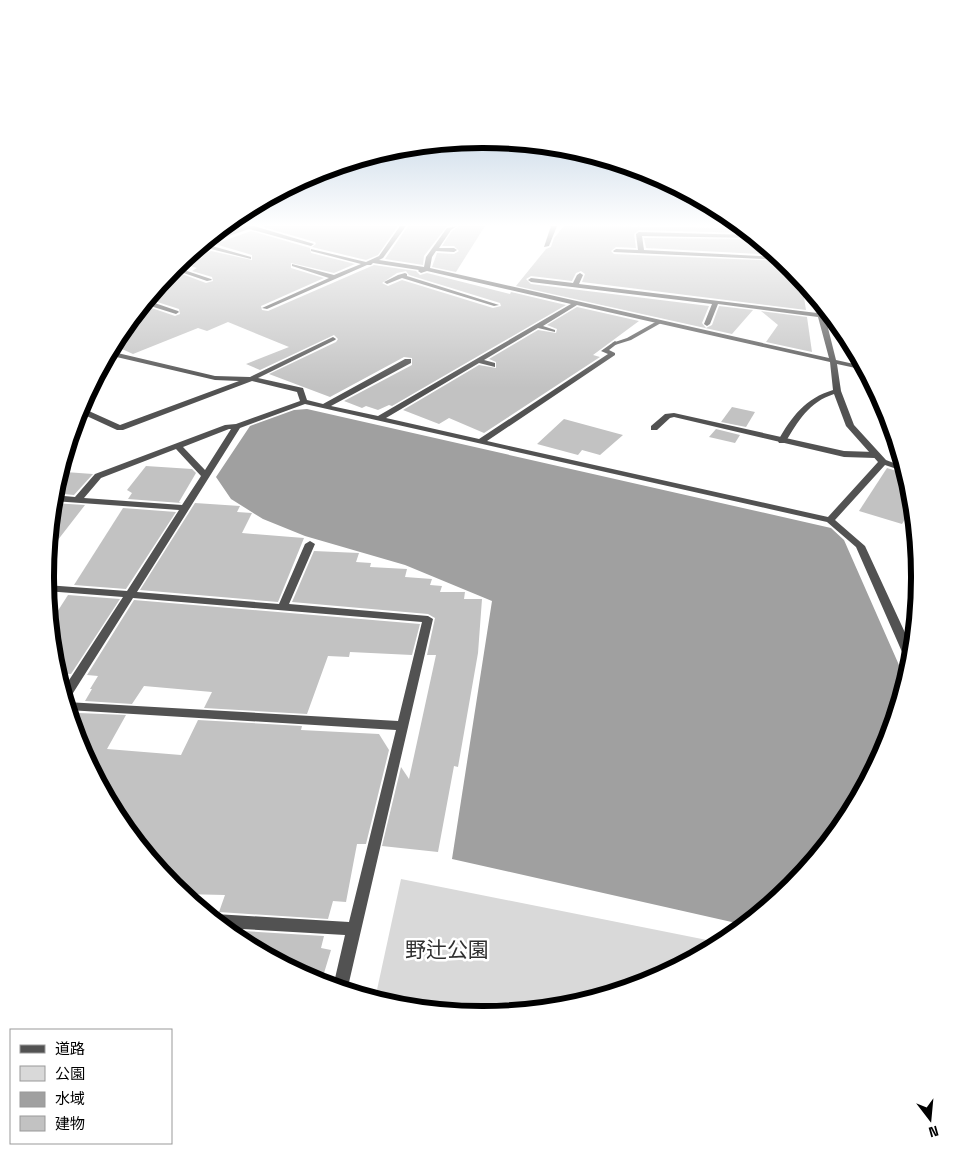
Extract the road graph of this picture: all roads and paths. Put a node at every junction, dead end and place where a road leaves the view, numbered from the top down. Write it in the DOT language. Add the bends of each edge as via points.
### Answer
graph roads {
  1 [pos="332,280"];
  2 [pos="392,280"];
  3 [pos="413,280"];
  4 [pos="473,280"];
  5 [pos="531,280"];
  6 [pos="578,280"];
  7 [pos="387,282"];
  8 [pos="575,286"];
  9 [pos="715,303"];
  10 [pos="152,304"];
  11 [pos="575,304"];
  12 [pos="496,305"];
  13 [pos="265,308"];
  14 [pos="176,312"];
  15 [pos="820,313"];
  16 [pos="821,316"];
  17 [pos="659,322"];
  18 [pos="707,324"];
  19 [pos="536,326"];
  20 [pos="553,331"];
  21 [pos="333,340"];
  22 [pos="116,355"];
  23 [pos="408,360"];
  24 [pos="478,361"];
  25 [pos="833,361"];
  26 [pos="492,365"];
  27 [pos="856,366"];
  28 [pos="251,379"];
  29 [pos="837,391"];
  30 [pos="304,402"];
  31 [pos="323,407"];
  32 [pos="86,413"];
  33 [pos="379,419"];
  34 [pos="237,426"];
  35 [pos="654,428"];
  36 [pos="782,441"];
  37 [pos="479,442"];
  38 [pos="178,446"];
  39 [pos="879,458"];
  40 [pos="897,466"];
  41 [pos="205,476"];
  42 [pos="61,499"];
  43 [pos="77,500"];
  44 [pos="186,508"];
  45 [pos="830,520"];
  46 [pos="310,544"];
  47 [pos="54,589"];
  48 [pos="131,594"];
  49 [pos="283,607"];
  50 [pos="906,647"];
  51 [pos="69,690"];
  52 [pos="74,706"];
  53 [pos="403,726"];
  54 [pos="228,922"];
  55 [pos="353,929"];
  56 [pos="342,982"];
  1 -- 13 [label="street"];
  2 -- 7 [label="street"];
  3 -- 12 [label="street"];
  4 -- 11 [label="street"];
  5 -- 8 [label="street"];
  6 -- 8 [label="street"];
  8 -- 9 [label="street"];
  9 -- 16 [label="street"];
  9 -- 18 [label="street"];
  10 -- 14 [label="street"];
  11 -- 17 [label="street"];
  11 -- 19 [label="street"];
  15 -- 16 [label="street"];
  16 -- 25 [label="street"];
  17 -- 25 [label="street"];
  17 -- 37 [label="street" via="615,343 604,351 613,354"];
  19 -- 20 [label="street"];
  19 -- 24 [label="street"];
  21 -- 28 [label="street"];
  22 -- 28 [label="street" via="215,378"];
  23 -- 31 [label="street"];
  24 -- 26 [label="street"];
  24 -- 33 [label="street"];
  25 -- 27 [label="street"];
  25 -- 29 [label="street"];
  28 -- 30 [label="street" via="300,390"];
  28 -- 32 [label="street" via="120,428"];
  29 -- 36 [label="street" via="822,395 804,408"];
  29 -- 39 [label="street" via="850,426"];
  30 -- 31 [label="street"];
  30 -- 34 [label="street"];
  31 -- 33 [label="street"];
  33 -- 37 [label="street"];
  34 -- 38 [label="street"];
  34 -- 41 [label="street"];
  35 -- 36 [label="street" via="674,415"];
  36 -- 39 [label="street"];
  37 -- 45 [label="street"];
  38 -- 41 [label="street"];
  38 -- 43 [label="street" via="98,476"];
  39 -- 40 [label="street"];
  39 -- 45 [label="street"];
  41 -- 44 [label="street"];
  42 -- 43 [label="street"];
  43 -- 44 [label="street"];
  44 -- 48 [label="street"];
  45 -- 50 [label="street" via="860,546"];
  46 -- 49 [label="street"];
  47 -- 48 [label="street"];
  48 -- 49 [label="street"];
  48 -- 51 [label="street"];
  49 -- 53 [label="street" via="428,619"];
  52 -- 53 [label="street"];
  53 -- 55 [label="street"];
  54 -- 55 [label="street"];
  55 -- 56 [label="street"];
}
